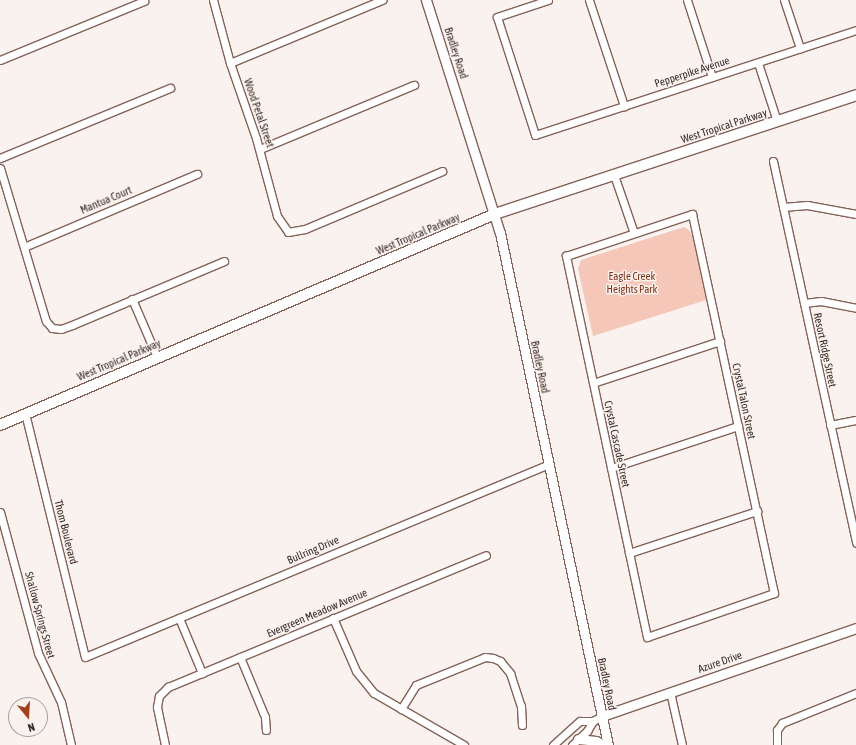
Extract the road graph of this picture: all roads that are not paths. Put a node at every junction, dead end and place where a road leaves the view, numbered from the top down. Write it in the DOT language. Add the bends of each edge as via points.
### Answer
graph roads {
  1 [pos="213,0"];
  2 [pos="382,0"];
  3 [pos="426,0"];
  4 [pos="548,0"];
  5 [pos="589,0"];
  6 [pos="687,0"];
  7 [pos="784,0"];
  8 [pos="144,1"];
  9 [pos="856,30"];
  10 [pos="800,48"];
  11 [pos="0,60"];
  12 [pos="758,62"];
  13 [pos="230,63"];
  14 [pos="712,77"];
  15 [pos="414,85"];
  16 [pos="170,88"];
  17 [pos="856,95"];
  18 [pos="624,106"];
  19 [pos="777,121"];
  20 [pos="260,149"];
  21 [pos="0,158"];
  22 [pos="773,161"];
  23 [pos="0,168"];
  24 [pos="442,171"];
  25 [pos="197,174"];
  26 [pos="614,175"];
  27 [pos="783,207"];
  28 [pos="495,214"];
  29 [pos="856,214"];
  30 [pos="634,233"];
  31 [pos="24,247"];
  32 [pos="224,261"];
  33 [pos="132,299"];
  34 [pos="804,302"];
  35 [pos="856,308"];
  36 [pos="720,341"];
  37 [pos="157,357"];
  38 [pos="593,382"];
  39 [pos="25,413"];
  40 [pos="856,420"];
  41 [pos="0,425"];
  42 [pos="830,425"];
  43 [pos="738,426"];
  44 [pos="549,464"];
  45 [pos="611,468"];
  46 [pos="757,511"];
  47 [pos="0,512"];
  48 [pos="856,544"];
  49 [pos="629,553"];
  50 [pos="486,555"];
  51 [pos="179,618"];
  52 [pos="333,618"];
  53 [pos="856,628"];
  54 [pos="647,637"];
  55 [pos="85,657"];
  56 [pos="240,657"];
  57 [pos="202,673"];
  58 [pos="670,692"];
  59 [pos="856,692"];
  60 [pos="401,709"];
  61 [pos="602,716"];
  62 [pos="593,721"];
  63 [pos="522,725"];
  64 [pos="266,730"];
  65 [pos="451,742"];
  66 [pos="575,742"];
  67 [pos="71,745"];
  68 [pos="165,745"];
  69 [pos="464,745"];
  70 [pos="553,745"];
  71 [pos="603,745"];
  72 [pos="608,745"];
  73 [pos="682,745"];
  74 [pos="777,745"];
  1 -- 13 [label="street, Wood Petal Street"];
  2 -- 13 [label="street"];
  3 -- 28 [label="street, Bradley Road"];
  4 -- 18 [label="street, Pepperpike Avenue" via="497,17 535,135"];
  5 -- 18 [label="street"];
  6 -- 14 [label="street"];
  7 -- 10 [label="street"];
  8 -- 11 [label="street"];
  9 -- 10 [label="street, Pepperpike Avenue"];
  10 -- 12 [label="street, Pepperpike Avenue"];
  12 -- 14 [label="street, Pepperpike Avenue"];
  12 -- 19 [label="street"];
  13 -- 20 [label="street, Wood Petal Street"];
  14 -- 18 [label="street, Pepperpike Avenue"];
  15 -- 20 [label="street"];
  16 -- 21 [label="street"];
  17 -- 19 [label="main road, West Tropical Parkway"];
  19 -- 26 [label="main road, West Tropical Parkway"];
  20 -- 24 [label="street, Wood Petal Street" via="277,216 288,232 305,229"];
  22 -- 27 [label="street, Resort Ridge Street"];
  23 -- 31 [label="street"];
  25 -- 31 [label="street, Mantua Court"];
  26 -- 28 [label="main road, West Tropical Parkway"];
  26 -- 30 [label="street"];
  27 -- 29 [label="street" via="807,204"];
  27 -- 34 [label="street, Resort Ridge Street"];
  28 -- 37 [label="main road, West Tropical Parkway"];
  28 -- 44 [label="street, Bradley Road"];
  30 -- 36 [label="street, Crystal Talon Street" via="692,214"];
  30 -- 38 [label="street, Crystal Cascade Street" via="566,256"];
  31 -- 33 [label="street" via="46,321 52,328 61,329"];
  32 -- 33 [label="street"];
  33 -- 37 [label="street"];
  34 -- 35 [label="street" via="821,301"];
  34 -- 42 [label="street, Resort Ridge Street"];
  36 -- 38 [label="street"];
  36 -- 43 [label="street, Crystal Talon Street"];
  37 -- 39 [label="main road, West Tropical Parkway"];
  38 -- 45 [label="street, Crystal Cascade Street"];
  39 -- 41 [label="main road, West Tropical Parkway"];
  39 -- 55 [label="street, Thom Boulevard"];
  40 -- 42 [label="street"];
  42 -- 48 [label="street, Resort Ridge Street"];
  43 -- 45 [label="street"];
  43 -- 46 [label="street, Crystal Talon Street"];
  44 -- 51 [label="street, Bullring Drive"];
  44 -- 61 [label="street, Bradley Road"];
  45 -- 49 [label="street, Crystal Cascade Street"];
  46 -- 49 [label="street"];
  46 -- 54 [label="street, Crystal Talon Street" via="774,593"];
  47 -- 67 [label="street, Shallow Springs Street" via="38,653 61,702"];
  49 -- 54 [label="street, Crystal Cascade Street"];
  50 -- 52 [label="street, Evergreen Meadow Avenue"];
  51 -- 55 [label="street, Bullring Drive"];
  51 -- 57 [label="street"];
  52 -- 56 [label="street, Evergreen Meadow Avenue"];
  52 -- 60 [label="street" via="356,671 374,693"];
  53 -- 58 [label="street, Azure Drive"];
  56 -- 57 [label="street, Evergreen Meadow Avenue"];
  56 -- 64 [label="street" via="266,717"];
  57 -- 68 [label="street, Evergreen Meadow Avenue" via="168,687 160,696 158,707"];
  58 -- 61 [label="street, Azure Drive"];
  58 -- 73 [label="street"];
  59 -- 74 [label="street" via="782,723 777,730"];
  60 -- 63 [label="street" via="416,685 485,657 500,661 510,673 521,706"];
  60 -- 65 [label="street" via="421,718"];
  61 -- 62 [label="street, Azure Drive"];
  61 -- 72 [label="street, Bradley Road"];
  62 -- 66 [label="street, Azure Drive"];
  62 -- 70 [label="street, Azure Drive" via="580,721"];
  65 -- 69 [label="street"];
  66 -- 71 [label="street" via="589,739"];
}
